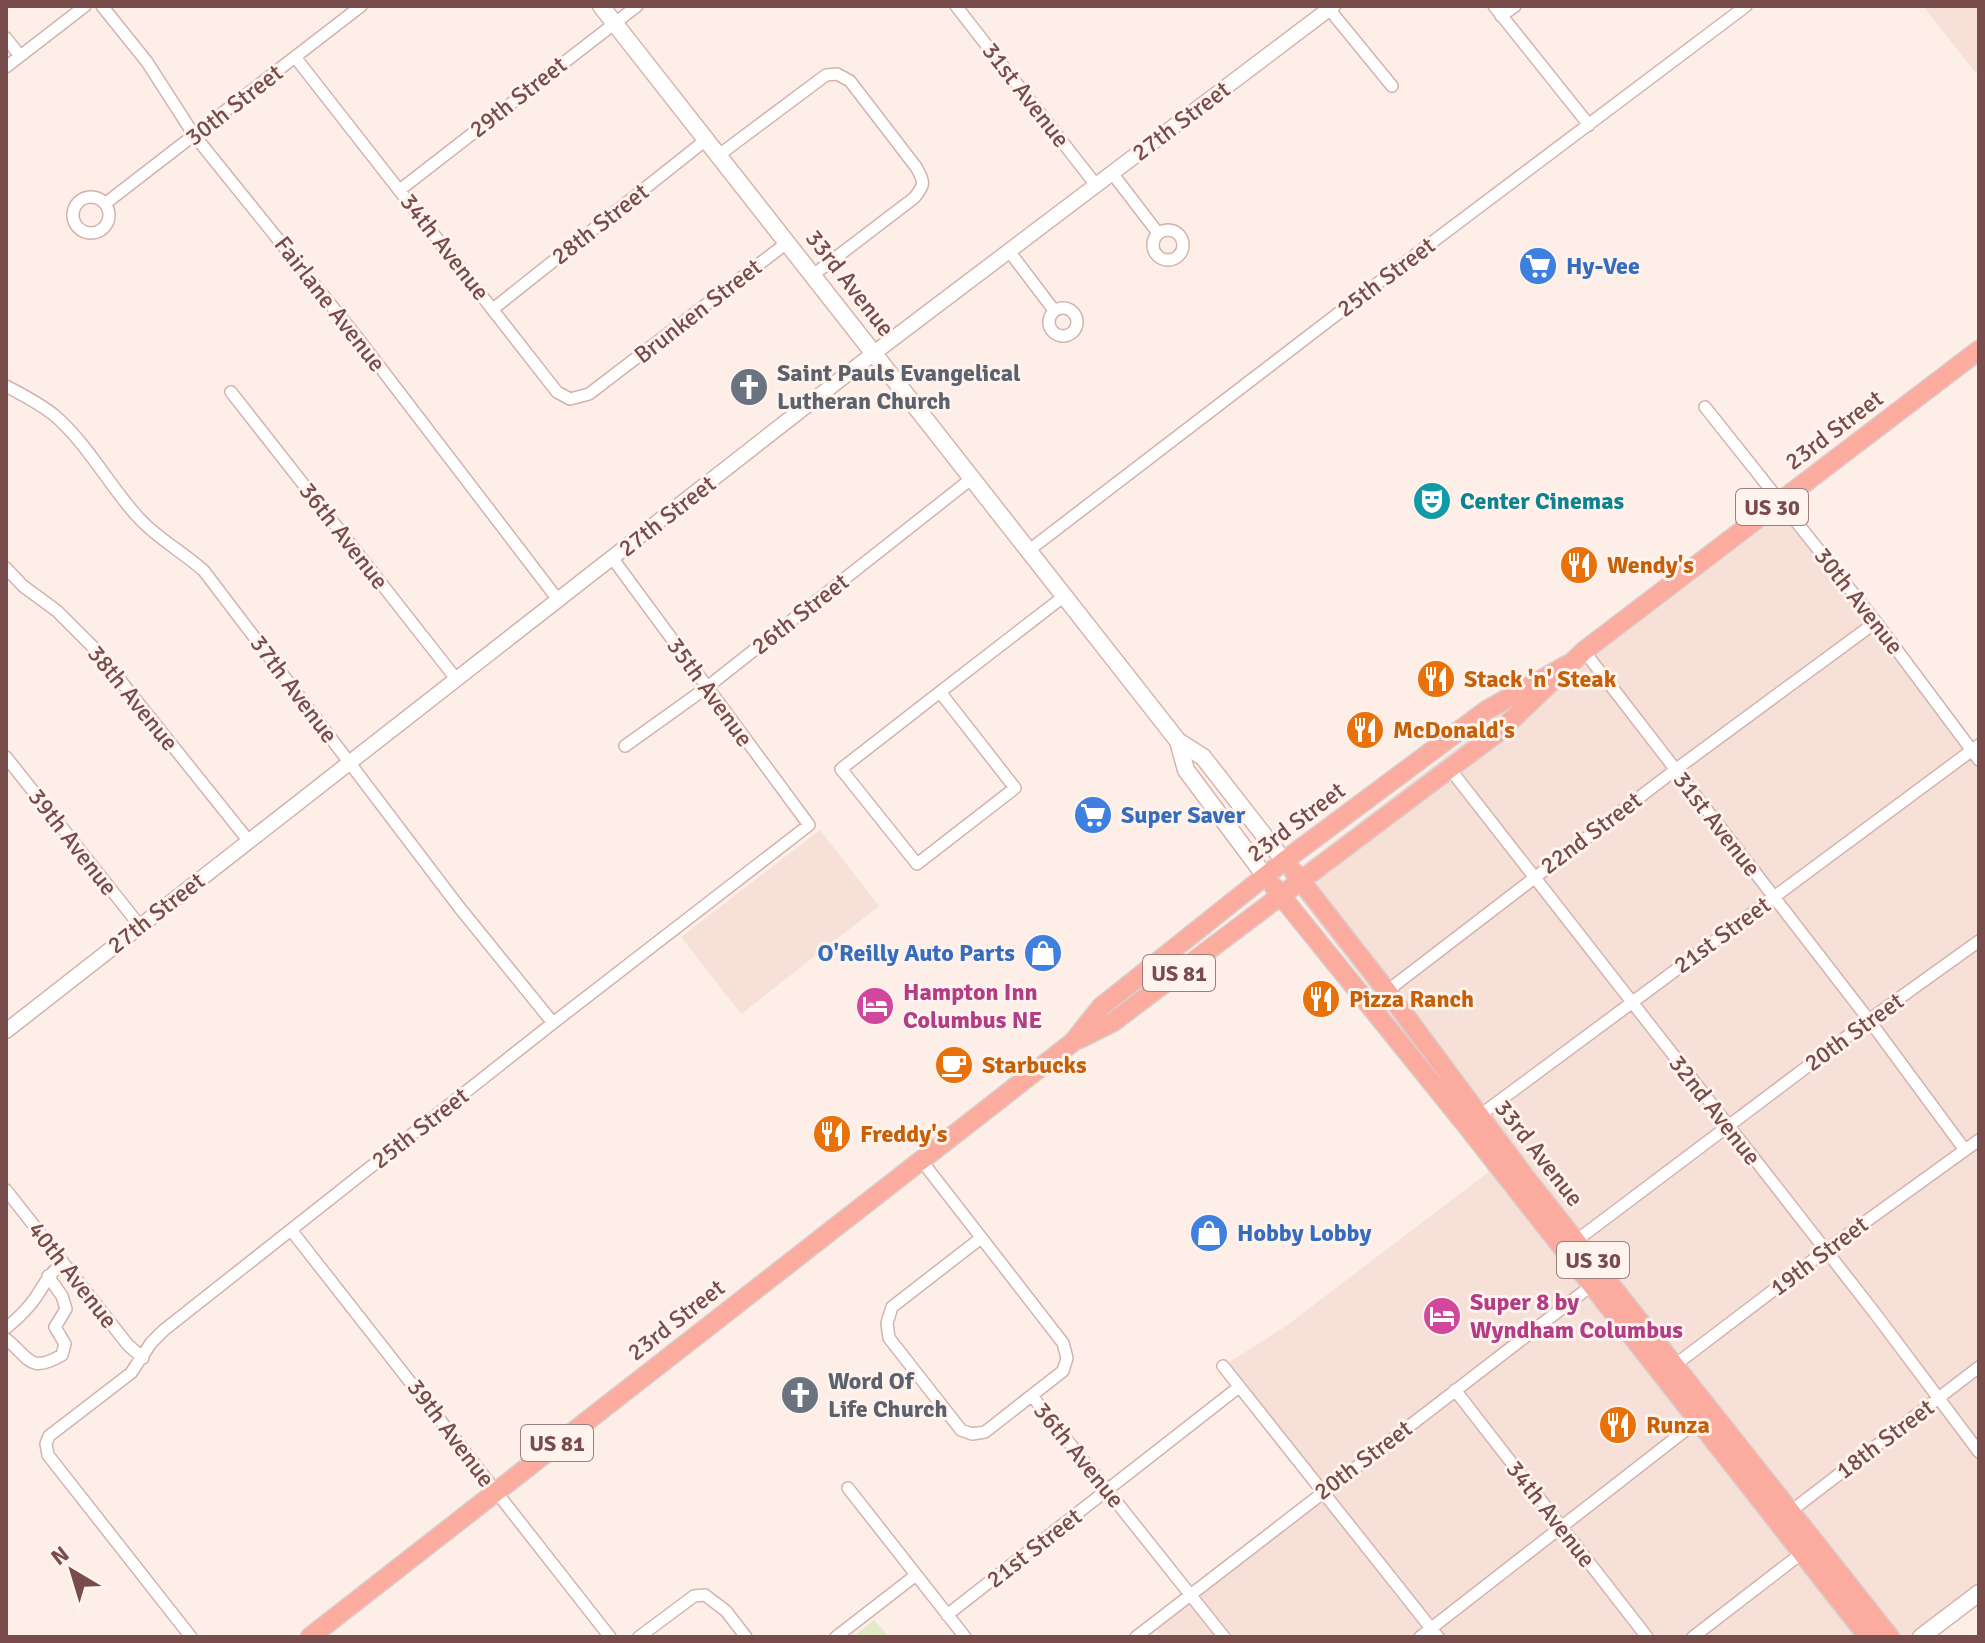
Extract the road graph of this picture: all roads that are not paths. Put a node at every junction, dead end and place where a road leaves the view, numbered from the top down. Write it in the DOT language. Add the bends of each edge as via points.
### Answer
graph roads {
  1 [pos="85,6"];
  2 [pos="102,6"];
  3 [pos="361,6"];
  4 [pos="601,6"];
  5 [pos="637,6"];
  6 [pos="956,6"];
  7 [pos="1515,6"];
  8 [pos="1746,6"];
  9 [pos="1331,8"];
  10 [pos="1498,11"];
  11 [pos="615,22"];
  12 [pos="6,38"];
  13 [pos="20,56"];
  14 [pos="295,57"];
  15 [pos="6,67"];
  16 [pos="1392,86"];
  17 [pos="1589,125"];
  18 [pos="194,135"];
  19 [pos="707,139"];
  20 [pos="719,155"];
  21 [pos="1112,173"];
  22 [pos="1096,185"];
  23 [pos="401,189"];
  24 [pos="106,203"];
  25 [pos="1158,233"];
  26 [pos="788,242"];
  27 [pos="1009,251"];
  28 [pos="813,275"];
  29 [pos="493,309"];
  30 [pos="1053,309"];
  31 [pos="1979,350"];
  32 [pos="874,353"];
  33 [pos="609,379"];
  34 [pos="6,386"];
  35 [pos="231,392"];
  36 [pos="1705,407"];
  37 [pos="971,479"];
  38 [pos="1779,501"];
  39 [pos="1028,551"];
  40 [pos="613,559"];
  41 [pos="6,568"];
  42 [pos="1063,597"];
  43 [pos="559,601"];
  44 [pos="1876,622"];
  45 [pos="1584,651"];
  46 [pos="1567,665"];
  47 [pos="457,680"];
  48 [pos="706,688"];
  49 [pos="940,692"];
  50 [pos="1178,741"];
  51 [pos="625,746"];
  52 [pos="1977,752"];
  53 [pos="6,757"];
  54 [pos="350,762"];
  55 [pos="1450,769"];
  56 [pos="1675,770"];
  57 [pos="809,825"];
  58 [pos="248,840"];
  59 [pos="1284,861"];
  60 [pos="1265,876"];
  61 [pos="1535,876"];
  62 [pos="1300,880"];
  63 [pos="1281,895"];
  64 [pos="1774,897"];
  65 [pos="140,926"];
  66 [pos="1979,941"];
  67 [pos="1387,991"];
  68 [pos="1631,1002"];
  69 [pos="1869,1020"];
  70 [pos="553,1023"];
  71 [pos="6,1031"];
  72 [pos="1073,1042"];
  73 [pos="1472,1120"];
  74 [pos="1727,1126"];
  75 [pos="1979,1140"];
  76 [pos="1965,1150"];
  77 [pos="921,1160"];
  78 [pos="6,1190"];
  79 [pos="291,1230"];
  80 [pos="981,1238"];
  81 [pos="1577,1240"];
  82 [pos="1825,1251"];
  83 [pos="63,1263"];
  84 [pos="48,1276"];
  85 [pos="1591,1286"];
  86 [pos="6,1328"];
  87 [pos="6,1339"];
  88 [pos="143,1358"];
  89 [pos="1223,1366"];
  90 [pos="1979,1367"];
  91 [pos="1668,1370"];
  92 [pos="1239,1387"];
  93 [pos="1455,1390"];
  94 [pos="1032,1396"];
  95 [pos="1938,1399"];
  96 [pos="1704,1416"];
  97 [pos="1979,1452"];
  98 [pos="848,1488"];
  99 [pos="1108,1490"];
  100 [pos="496,1491"];
  101 [pos="1322,1491"];
  102 [pos="1791,1511"];
  103 [pos="1561,1525"];
  104 [pos="1802,1553"];
  105 [pos="916,1575"];
  106 [pos="1979,1593"];
  107 [pos="1190,1595"];
  108 [pos="947,1615"];
  109 [pos="1434,1633"];
  110 [pos="744,1634"];
  111 [pos="191,1637"];
  112 [pos="310,1637"];
  113 [pos="610,1637"];
  114 [pos="639,1637"];
  115 [pos="836,1637"];
  116 [pos="965,1637"];
  117 [pos="1136,1637"];
  118 [pos="1224,1637"];
  119 [pos="1420,1637"];
  120 [pos="1647,1637"];
  121 [pos="1693,1637"];
  122 [pos="1868,1637"];
  123 [pos="1890,1637"];
  124 [pos="1921,1637"];
  1 -- 13 [label="street"];
  2 -- 18 [label="street, Fairlane Avenue" via="147,62"];
  3 -- 14 [label="street, 30th Street"];
  4 -- 11 [label="main road, 33rd Avenue"];
  5 -- 11 [label="street, 29th Street"];
  6 -- 22 [label="street, 31st Avenue"];
  7 -- 10 [label="street"];
  8 -- 17 [label="street, 25th Street"];
  9 -- 16 [label="street"];
  9 -- 21 [label="street, 27th Street"];
  10 -- 17 [label="street"];
  11 -- 19 [label="main road, 33rd Avenue"];
  11 -- 23 [label="street, 29th Street"];
  12 -- 13 [label="street"];
  13 -- 15 [label="street"];
  14 -- 18 [label="street, 30th Street"];
  14 -- 23 [label="street, 34th Avenue"];
  17 -- 39 [label="street, 25th Street"];
  18 -- 24 [label="street, 30th Street"];
  18 -- 43 [label="street, Fairlane Avenue"];
  19 -- 20 [label="main road, 33rd Avenue"];
  19 -- 29 [label="street, 28th Street"];
  20 -- 26 [label="main road, 33rd Avenue"];
  20 -- 28 [label="street" via="826,75 850,81 916,167 924,187"];
  21 -- 22 [label="street, 27th Street"];
  21 -- 25 [label="street"];
  22 -- 27 [label="street, 27th Street"];
  23 -- 29 [label="street, 34th Avenue"];
  26 -- 28 [label="main road, 33rd Avenue"];
  26 -- 33 [label="street, Brunken Street"];
  27 -- 30 [label="street"];
  27 -- 32 [label="street, 27th Street"];
  28 -- 32 [label="main road, 33rd Avenue"];
  29 -- 33 [label="street, 34th Avenue" via="557,392 570,399 589,394"];
  31 -- 38 [label="highway, 23rd Street / US 30"];
  32 -- 37 [label="main road, 33rd Avenue"];
  32 -- 40 [label="street, 27th Street"];
  34 -- 54 [label="street, 37th Avenue" via="56,417 138,517 204,571"];
  35 -- 47 [label="street, 36th Avenue"];
  36 -- 38 [label="street, 30th Avenue"];
  37 -- 39 [label="main road, 33rd Avenue"];
  37 -- 48 [label="street, 26th Street"];
  38 -- 44 [label="street, 30th Avenue"];
  38 -- 45 [label="highway, 23rd Street / US 30"];
  39 -- 42 [label="main road, 33rd Avenue"];
  40 -- 43 [label="street, 27th Street"];
  40 -- 48 [label="street, 35th Avenue"];
  41 -- 58 [label="street, 38th Avenue" via="95,649"];
  42 -- 49 [label="street"];
  42 -- 50 [label="main road, 33rd Avenue"];
  43 -- 47 [label="street, 27th Street"];
  44 -- 52 [label="street, 30th Avenue"];
  44 -- 56 [label="street, 22nd Street"];
  45 -- 46 [label="highway, 23rd Street / US 30"];
  45 -- 56 [label="street, 31st Avenue"];
  46 -- 55 [label="highway, 23rd Street / US 30" via="1501,730"];
  46 -- 59 [label="highway, 23rd Street / US 30" via="1487,710"];
  47 -- 54 [label="street, 27th Street"];
  48 -- 51 [label="street, 26th Street"];
  48 -- 57 [label="street, 35th Avenue"];
  49 -- 49 [label="street" via="841,769 917,864 1015,788"];
  50 -- 59 [label="main road, 33rd Avenue" via="1203,757"];
  50 -- 60 [label="main road, 33rd Avenue" via="1186,770"];
  52 -- 64 [label="street, 21st Street"];
  53 -- 65 [label="street, 39th Avenue"];
  54 -- 58 [label="street, 27th Street"];
  54 -- 70 [label="street, 37th Avenue"];
  55 -- 61 [label="street, 32nd Avenue"];
  55 -- 62 [label="highway, 23rd Street / US 30"];
  56 -- 61 [label="street, 22nd Street"];
  56 -- 64 [label="street, 31st Avenue"];
  57 -- 70 [label="street, 25th Street"];
  58 -- 65 [label="street, 27th Street"];
  59 -- 60 [label="highway, 23rd Street / US 30"];
  59 -- 62 [label="highway, 33rd Avenue / US 30"];
  60 -- 63 [label="highway, 33rd Avenue / US 30"];
  60 -- 72 [label="highway, 23rd Street / US 81" via="1101,1007"];
  61 -- 67 [label="street, 22nd Street"];
  61 -- 68 [label="street, 32nd Avenue"];
  62 -- 63 [label="highway, 23rd Street / US 81"];
  62 -- 67 [label="highway, 33rd Avenue / US 30"];
  63 -- 72 [label="highway, 23rd Street / US 81" via="1113,1022"];
  63 -- 73 [label="highway, 33rd Avenue / US 30"];
  64 -- 68 [label="street, 21st Street"];
  64 -- 69 [label="street, 31st Avenue"];
  65 -- 71 [label="street, 27th Street"];
  66 -- 69 [label="street, 20th Street"];
  67 -- 73 [label="highway, 33rd Avenue / US 30"];
  68 -- 73 [label="street, 21st Street"];
  68 -- 74 [label="street, 32nd Avenue"];
  69 -- 74 [label="street, 20th Street"];
  69 -- 76 [label="street, 31st Avenue"];
  70 -- 79 [label="street, 25th Street"];
  72 -- 77 [label="highway, 23rd Street / US 81"];
  73 -- 81 [label="highway, 33rd Avenue / US 30"];
  73 -- 85 [label="highway, 33rd Avenue / US 30"];
  74 -- 81 [label="street, 20th Street"];
  74 -- 82 [label="street, 32nd Avenue"];
  75 -- 76 [label="street, 19th Street"];
  76 -- 82 [label="street, 19th Street"];
  77 -- 80 [label="street, 36th Avenue"];
  77 -- 100 [label="highway, 23rd Street / US 81"];
  78 -- 83 [label="street, 40th Avenue"];
  79 -- 88 [label="street, 25th Street" via="164,1330"];
  79 -- 100 [label="street, 39th Avenue"];
  80 -- 94 [label="street, 36th Avenue" via="1063,1343 1063,1371"];
  80 -- 94 [label="street" via="892,1307 889,1338 961,1430 985,1432"];
  81 -- 91 [label="highway, 33rd Avenue / US 30"];
  82 -- 91 [label="street, 19th Street"];
  82 -- 95 [label="street, 32nd Avenue"];
  83 -- 84 [label="street"];
  83 -- 88 [label="street, 40th Avenue"];
  84 -- 86 [label="street" via="28,1308"];
  84 -- 87 [label="street" via="66,1309 55,1327 65,1344 62,1355 45,1365 31,1363"];
  85 -- 91 [label="highway, 33rd Avenue / US 30"];
  85 -- 93 [label="street, 20th Street"];
  88 -- 111 [label="street, 25th Street" via="46,1444 48,1455"];
  89 -- 92 [label="street"];
  90 -- 95 [label="street, 18th Street"];
  91 -- 96 [label="highway, 33rd Avenue / US 30"];
  92 -- 99 [label="street, 21st Street"];
  92 -- 101 [label="street"];
  93 -- 101 [label="street, 20th Street"];
  93 -- 103 [label="street, 34th Avenue"];
  94 -- 99 [label="street, 36th Avenue"];
  95 -- 97 [label="street, 32nd Avenue"];
  95 -- 102 [label="street, 18th Street"];
  96 -- 102 [label="highway, 33rd Avenue / US 30"];
  96 -- 103 [label="street"];
  96 -- 104 [label="highway, 33rd Avenue / US 30"];
  98 -- 105 [label="street"];
  99 -- 107 [label="street, 36th Avenue"];
  99 -- 108 [label="street, 21st Street"];
  100 -- 112 [label="highway, 23rd Street / US 81"];
  100 -- 113 [label="street, 39th Avenue"];
  101 -- 107 [label="street, 20th Street"];
  101 -- 109 [label="street"];
  102 -- 123 [label="highway, 33rd Avenue / US 30"];
  103 -- 109 [label="street"];
  103 -- 120 [label="street, 34th Avenue"];
  104 -- 121 [label="street"];
  104 -- 122 [label="highway, 33rd Avenue / US 30"];
  105 -- 108 [label="street"];
  105 -- 115 [label="street"];
  106 -- 124 [label="main road"];
  107 -- 117 [label="street, 20th Street"];
  107 -- 118 [label="street, 36th Avenue"];
  108 -- 116 [label="street"];
  109 -- 119 [label="street"];
  110 -- 114 [label="street" via="705,1595 694,1596"];
}
